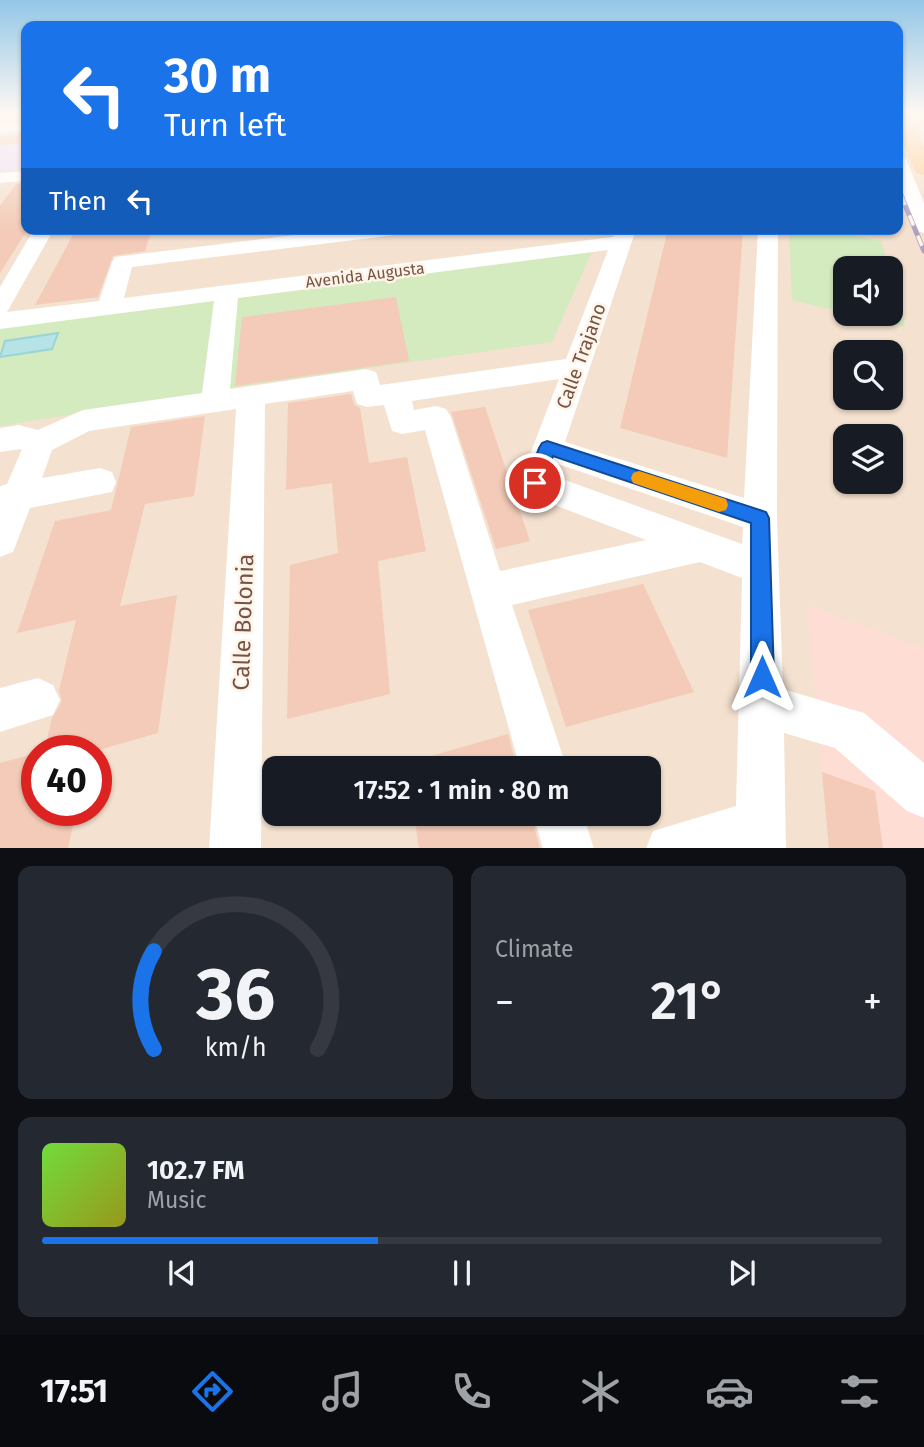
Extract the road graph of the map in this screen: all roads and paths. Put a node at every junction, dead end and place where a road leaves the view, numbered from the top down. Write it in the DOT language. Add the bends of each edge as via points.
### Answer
graph roads {
  1 [pos="903,172"];
  2 [pos="21,176"];
  3 [pos="0,178"];
  4 [pos="924,227"];
  5 [pos="41,235"];
  6 [pos="176,235"];
  7 [pos="293,235"];
  8 [pos="768,235"];
  9 [pos="624,236"];
  10 [pos="171,256"];
  11 [pos="227,292"];
  12 [pos="0,307"];
  13 [pos="109,307"];
  14 [pos="0,321"];
  15 [pos="577,367"];
  16 [pos="396,393"];
  17 [pos="233,398"];
  18 [pos="0,440"];
  19 [pos="40,442"];
  20 [pos="547,448"];
  21 [pos="100,482"];
  22 [pos="9,498"];
  23 [pos="760,518"];
  24 [pos="0,541"];
  25 [pos="701,545"];
  26 [pos="761,568"];
  27 [pos="488,592"];
  28 [pos="762,705"];
  29 [pos="539,756"];
  30 [pos="924,794"];
  31 [pos="562,826"];
  32 [pos="760,837"];
  33 [pos="235,848"];
  34 [pos="569,848"];
  35 [pos="678,848"];
  1 -- 4 [label="street"];
  2 -- 3 [label="street"];
  5 -- 12 [label="street"];
  6 -- 10 [label="street"];
  7 -- 10 [label="street"];
  8 -- 23 [label="street"];
  9 -- 11 [label="street, Avenida Augusta"];
  9 -- 15 [label="street, Calle Trajano"];
  10 -- 13 [label="street" via="123,262"];
  11 -- 13 [label="street, Avenida Augusta"];
  11 -- 17 [label="street, Calle Bolonia"];
  13 -- 14 [label="street, Avenida Augusta"];
  15 -- 16 [label="street"];
  15 -- 20 [label="street, Calle Trajano"];
  16 -- 17 [label="street" via="367,397 366,379"];
  16 -- 27 [label="street" via="402,423 436,417"];
  17 -- 19 [label="street" via="83,421"];
  17 -- 33 [label="street, Calle Bolonia"];
  18 -- 19 [label="street" via="19,437"];
  19 -- 22 [label="street"];
  20 -- 23 [label="street"];
  20 -- 25 [label="street, Calle Trajano" via="535,483"];
  21 -- 22 [label="street"];
  22 -- 24 [label="street"];
  23 -- 26 [label="street"];
  25 -- 26 [label="street"];
  25 -- 27 [label="street"];
  26 -- 28 [label="street"];
  27 -- 29 [label="street"];
  28 -- 30 [label="street" via="848,729"];
  28 -- 32 [label="street"];
  31 -- 34 [label="street"];
  32 -- 35 [label="street"];
}
